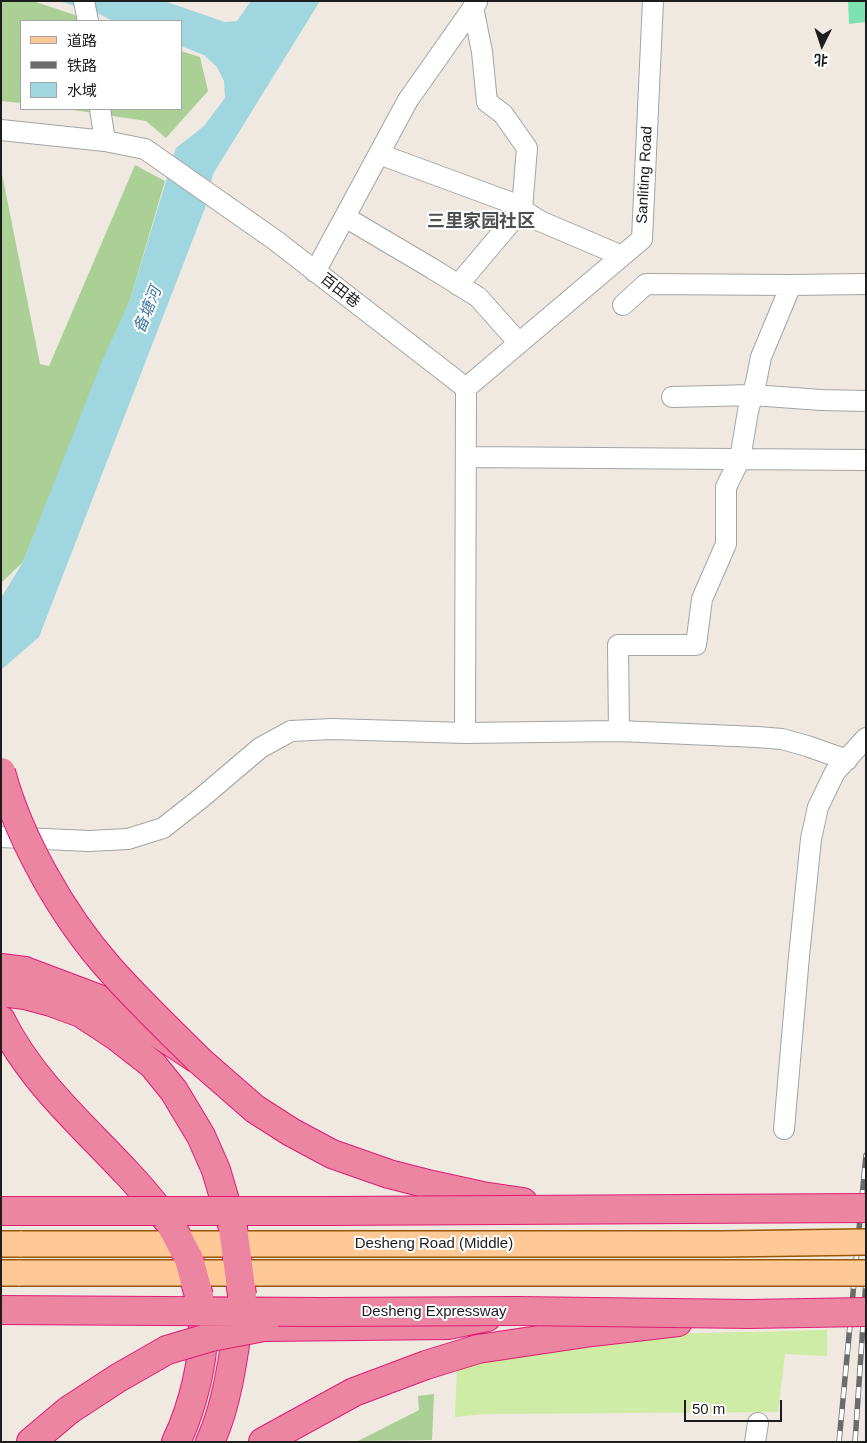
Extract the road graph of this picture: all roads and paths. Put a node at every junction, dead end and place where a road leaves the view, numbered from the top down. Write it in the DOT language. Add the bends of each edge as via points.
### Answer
graph roads {
  1 [pos="653,1"];
  2 [pos="476,4"];
  3 [pos="100,110"];
  4 [pos="1,130"];
  5 [pos="105,141"];
  6 [pos="379,154"];
  7 [pos="522,209"];
  8 [pos="344,217"];
  9 [pos="622,256"];
  10 [pos="315,272"];
  11 [pos="866,284"];
  12 [pos="458,285"];
  13 [pos="791,285"];
  14 [pos="622,305"];
  15 [pos="519,343"];
  16 [pos="466,388"];
  17 [pos="753,395"];
  18 [pos="672,398"];
  19 [pos="866,400"];
  20 [pos="466,457"];
  21 [pos="740,459"];
  22 [pos="866,460"];
  23 [pos="619,731"];
  24 [pos="464,733"];
  25 [pos="866,738"];
  26 [pos="847,760"];
  27 [pos="1,772"];
  28 [pos="1,837"];
  29 [pos="1,968"];
  30 [pos="1,992"];
  31 [pos="1,1020"];
  32 [pos="200,1061"];
  33 [pos="784,1129"];
  34 [pos="866,1208"];
  35 [pos="564,1209"];
  36 [pos="1,1210"];
  37 [pos="866,1242"];
  38 [pos="12,1244"];
  39 [pos="10,1273"];
  40 [pos="866,1273"];
  41 [pos="1,1310"];
  42 [pos="517,1311"];
  43 [pos="866,1312"];
  44 [pos="749,1314"];
  45 [pos="31,1442"];
  46 [pos="176,1442"];
  47 [pos="210,1442"];
  48 [pos="263,1442"];
  1 -- 9 [label="street, Sanliting Road" via="642,239"];
  2 -- 6 [label="street" via="408,100"];
  2 -- 7 [label="street" via="487,102 503,114 527,148"];
  3 -- 5 [label="street"];
  4 -- 5 [label="street"];
  5 -- 10 [label="street, 百田巷" via="145,149"];
  6 -- 7 [label="street"];
  6 -- 8 [label="street"];
  7 -- 9 [label="street" via="540,221"];
  7 -- 12 [label="street"];
  8 -- 10 [label="street"];
  8 -- 12 [label="street"];
  9 -- 15 [label="street, Sanliting Road"];
  10 -- 16 [label="street, 百田巷"];
  11 -- 13 [label="street"];
  12 -- 15 [label="street" via="478,297"];
  13 -- 14 [label="street" via="646,284"];
  13 -- 17 [label="street" via="761,357"];
  15 -- 16 [label="street, Sanliting Road"];
  16 -- 20 [label="street"];
  17 -- 18 [label="street"];
  17 -- 19 [label="street"];
  17 -- 21 [label="street"];
  20 -- 21 [label="street"];
  20 -- 24 [label="street"];
  21 -- 22 [label="street"];
  21 -- 23 [label="street" via="726,487 726,544 702,599 696,645 618,645"];
  23 -- 24 [label="street"];
  23 -- 26 [label="street" via="782,739"];
  24 -- 28 [label="street" via="291,731 260,748 163,828 128,839 89,842"];
  25 -- 26 [label="street"];
  26 -- 33 [label="street" via="835,772 818,807 811,839"];
  27 -- 32 [label="highway, bridge" via="21,828 62,906 113,973"];
  29 -- 32 [label="highway, bridge" via="24,971 102,1000"];
  30 -- 47 [label="highway, bridge" via="25,995 81,1013 116,1036 153,1065 174,1091 201,1136 216,1170 233,1228 242,1295 225,1396"];
  31 -- 46 [label="highway, bridge" via="25,1061 46,1087 127,1172 170,1224 189,1259 200,1296 203,1325 201,1361 186,1422"];
  32 -- 35 [label="highway, bridge" via="256,1109 332,1154 432,1185"];
  34 -- 35 [label="highway, bridge"];
  35 -- 36 [label="highway, bridge"];
  37 -- 38 [label="main road, Desheng Road (Middle), bridge"];
  39 -- 40 [label="main road, Desheng Road (Middle), bridge"];
  41 -- 42 [label="highway, Desheng Expressway, bridge"];
  42 -- 44 [label="highway, Desheng Expressway, bridge"];
  42 -- 45 [label="highway, bridge" via="448,1325 264,1327 211,1337 167,1350 126,1373 69,1410"];
  43 -- 44 [label="highway, Desheng Expressway, bridge"];
  44 -- 48 [label="highway, bridge" via="478,1349 354,1392"];
}
